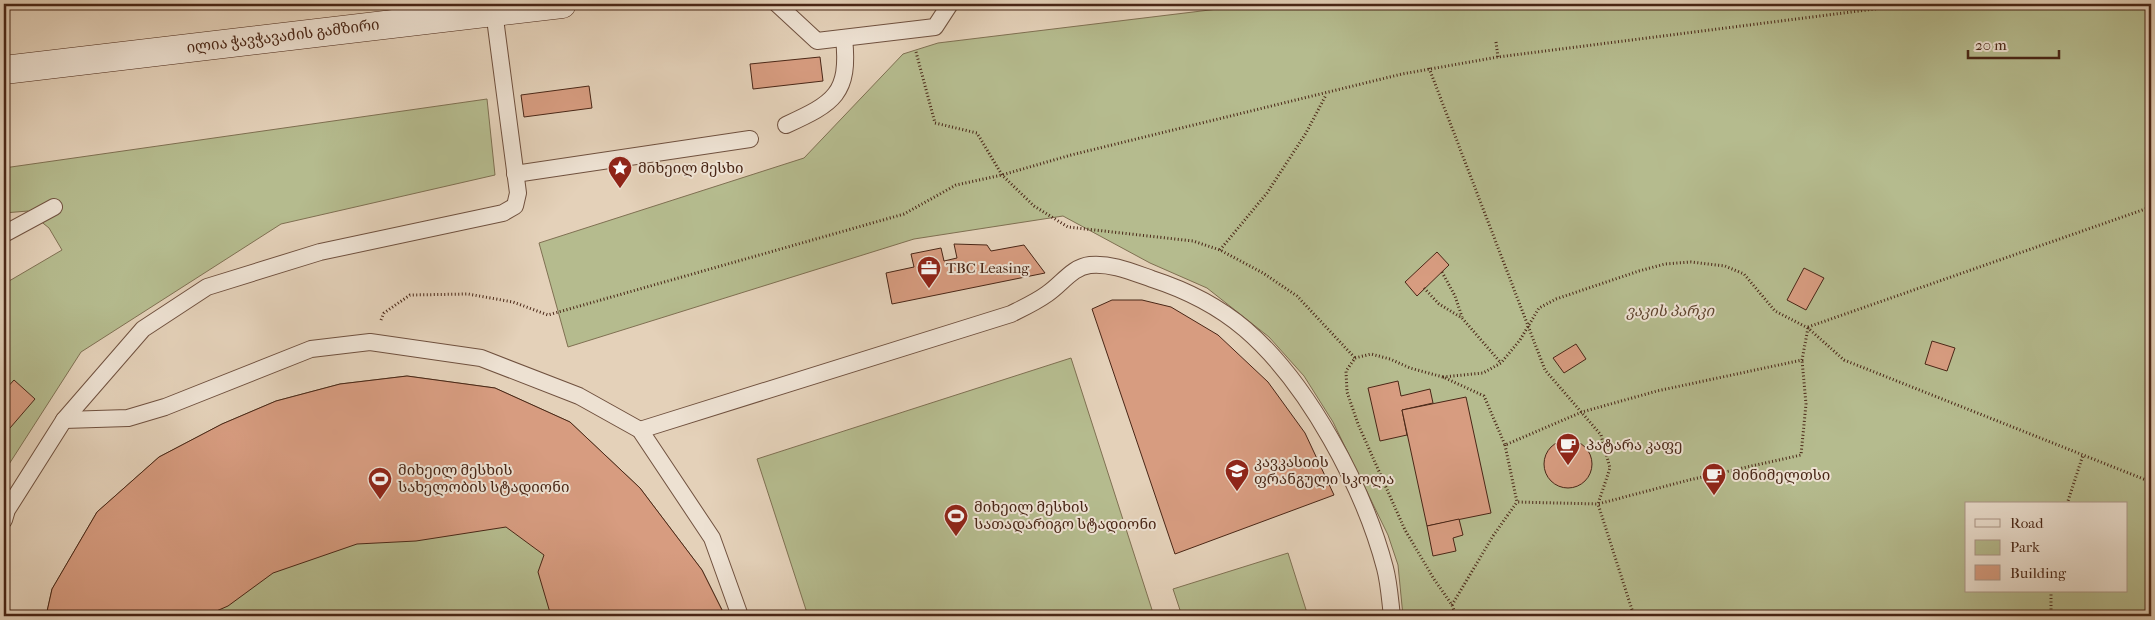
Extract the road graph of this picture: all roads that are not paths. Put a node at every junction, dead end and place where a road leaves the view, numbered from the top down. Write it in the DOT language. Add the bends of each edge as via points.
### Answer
graph roads {
  1 [pos="562,4"];
  2 [pos="777,4"];
  3 [pos="950,4"];
  4 [pos="494,11"];
  5 [pos="844,38"];
  6 [pos="4,70"];
  7 [pos="786,125"];
  8 [pos="750,139"];
  9 [pos="515,174"];
  10 [pos="54,207"];
  11 [pos="4,234"];
  12 [pos="64,420"];
  13 [pos="640,430"];
  14 [pos="4,520"];
  15 [pos="740,616"];
  16 [pos="1392,616"];
  1 -- 4 [label="main road, ილია ჭავჭავაძის გამზირი"];
  2 -- 5 [label="lane" via="817,41"];
  3 -- 5 [label="lane" via="935,27"];
  4 -- 6 [label="main road, ილია ჭავჭავაძის გამზირი"];
  4 -- 9 [label="lane"];
  5 -- 7 [label="lane" via="846,74 840,88 828,101"];
  8 -- 9 [label="lane"];
  9 -- 12 [label="lane" via="518,193 515,206 503,213 320,252 208,287 143,329"];
  10 -- 11 [label="lane"];
  12 -- 13 [label="lane" via="128,418 165,407 311,349 370,342 481,358 579,396"];
  12 -- 14 [label="lane" via="7,510"];
  13 -- 15 [label="lane" via="712,538"];
  13 -- 16 [label="lane" via="1011,314 1048,294 1072,272 1088,265 1109,265 1177,287 1210,305 1245,330 1283,370 1315,412 1367,515 1386,568"];
}
